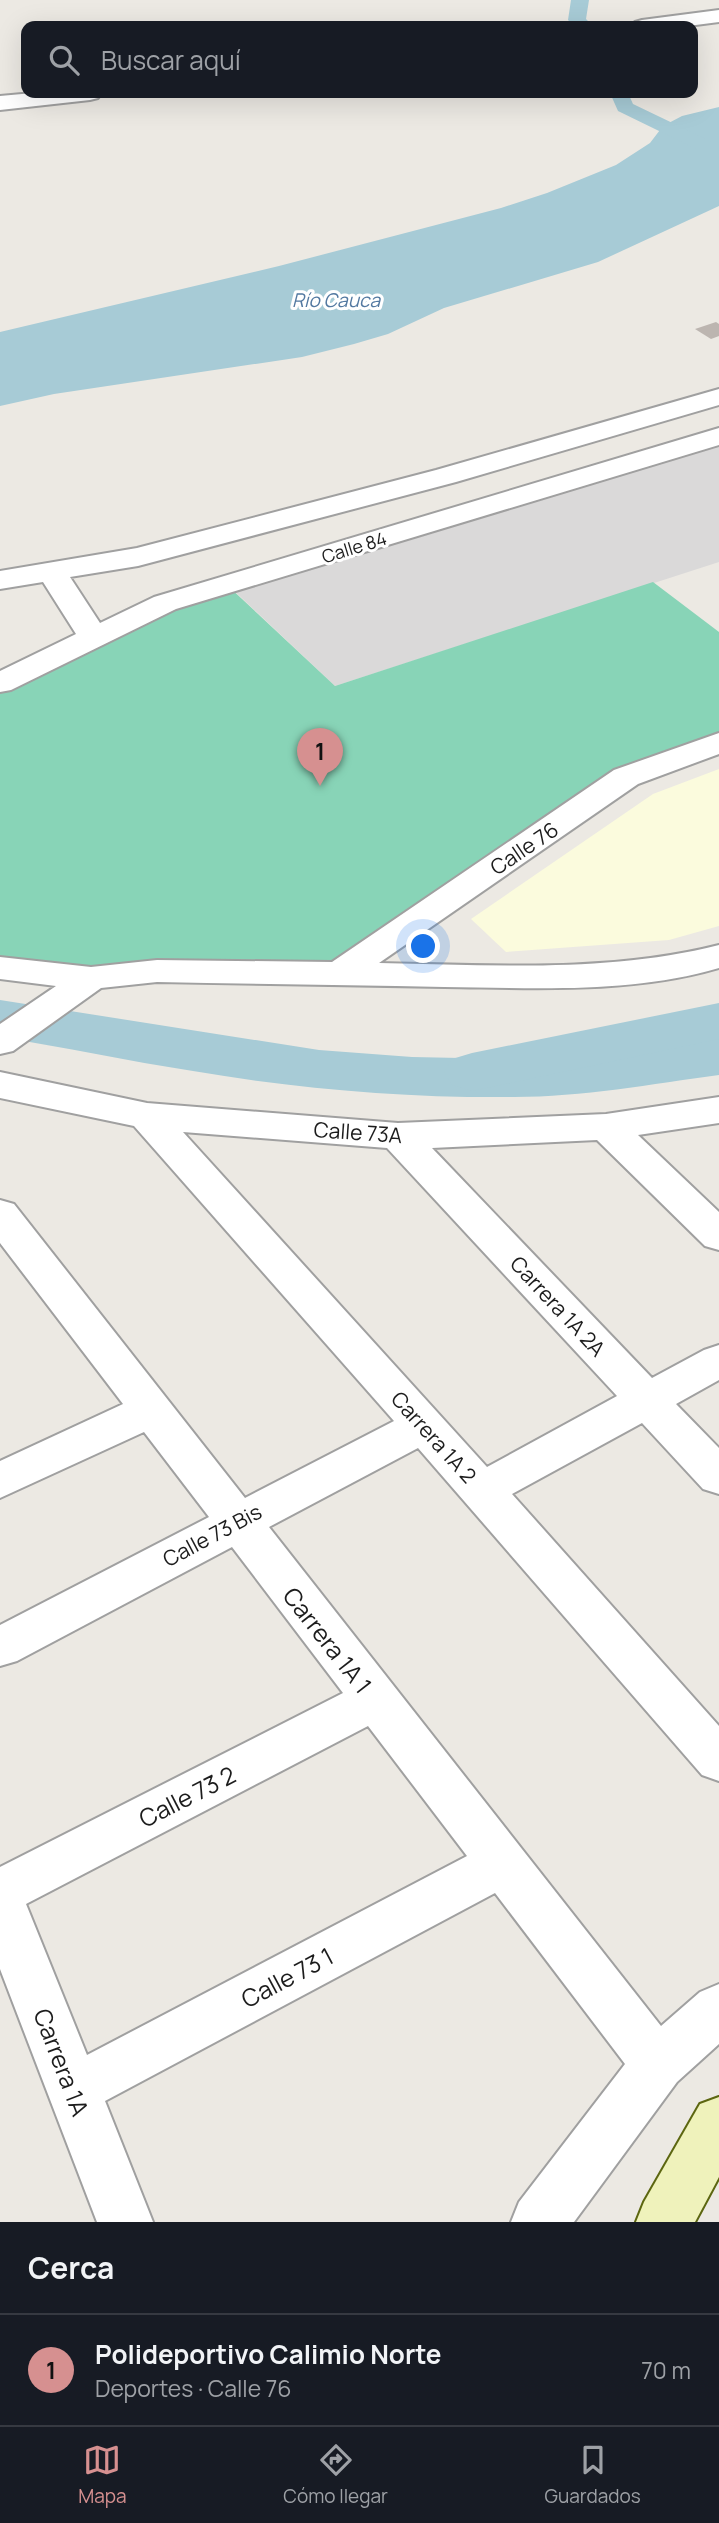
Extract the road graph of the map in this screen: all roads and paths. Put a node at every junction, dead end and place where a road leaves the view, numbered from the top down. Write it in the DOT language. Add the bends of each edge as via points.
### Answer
graph roads {
  1 [pos="719,16"];
  2 [pos="680,21"];
  3 [pos="45,98"];
  4 [pos="0,103"];
  5 [pos="719,397"];
  6 [pos="719,436"];
  7 [pos="52,572"];
  8 [pos="0,580"];
  9 [pos="94,638"];
  10 [pos="0,683"];
  11 [pos="719,743"];
  12 [pos="719,956"];
  13 [pos="0,968"];
  14 [pos="339,974"];
  15 [pos="77,988"];
  16 [pos="0,1042"];
  17 [pos="0,1085"];
  18 [pos="719,1110"];
  19 [pos="147,1116"];
  20 [pos="606,1127"];
  21 [pos="398,1136"];
  22 [pos="0,1214"];
  23 [pos="719,1236"];
  24 [pos="719,1361"];
  25 [pos="647,1400"];
  26 [pos="151,1410"];
  27 [pos="424,1424"];
  28 [pos="719,1477"];
  29 [pos="0,1481"];
  30 [pos="482,1490"];
  31 [pos="238,1522"];
  32 [pos="0,1647"];
  33 [pos="374,1700"];
  34 [pos="719,1760"];
  35 [pos="501,1864"];
  36 [pos="0,1892"];
  37 [pos="0,1902"];
  38 [pos="719,2009"];
  39 [pos="658,2064"];
  40 [pos="73,2090"];
  41 [pos="719,2123"];
  42 [pos="125,2222"];
  43 [pos="539,2222"];
  44 [pos="664,2222"];
  1 -- 2 [label="street"];
  3 -- 4 [label="street"];
  5 -- 7 [label="street" via="446,476 138,557"];
  6 -- 9 [label="street, Calle 84" via="165,603"];
  7 -- 8 [label="street"];
  7 -- 9 [label="street"];
  9 -- 10 [label="street, Calle 84"];
  11 -- 14 [label="street, Calle 76" via="626,777"];
  12 -- 14 [label="street" via="688,965 599,976"];
  13 -- 15 [label="street"];
  14 -- 15 [label="street" via="157,971"];
  15 -- 16 [label="street"];
  17 -- 19 [label="street, Calle 73A"];
  18 -- 20 [label="street, Calle 73A"];
  19 -- 21 [label="street, Calle 73A"];
  19 -- 27 [label="street, Carrera 1A 2"];
  20 -- 21 [label="street, Calle 73A"];
  20 -- 23 [label="street"];
  21 -- 25 [label="street, Carrera 1A 2A"];
  22 -- 26 [label="street, Carrera 1A 1"];
  24 -- 25 [label="street"];
  25 -- 28 [label="street, Carrera 1A 2A"];
  25 -- 30 [label="street"];
  26 -- 29 [label="street"];
  26 -- 31 [label="street, Carrera 1A 1"];
  27 -- 30 [label="street, Carrera 1A 2"];
  27 -- 31 [label="street, Calle 73 Bis"];
  30 -- 34 [label="street, Carrera 1A 2"];
  31 -- 32 [label="street, Calle 73 Bis"];
  31 -- 33 [label="street, Carrera 1A 1"];
  33 -- 35 [label="street, Carrera 1A 1"];
  33 -- 36 [label="street, Calle 73 2"];
  35 -- 39 [label="street, Carrera 1A 1"];
  35 -- 40 [label="street, Calle 73 1"];
  37 -- 40 [label="street, Carrera 1A"];
  38 -- 39 [label="street"];
  39 -- 43 [label="street"];
  40 -- 42 [label="street, Carrera 1A"];
  41 -- 44 [label="main road"];
}
